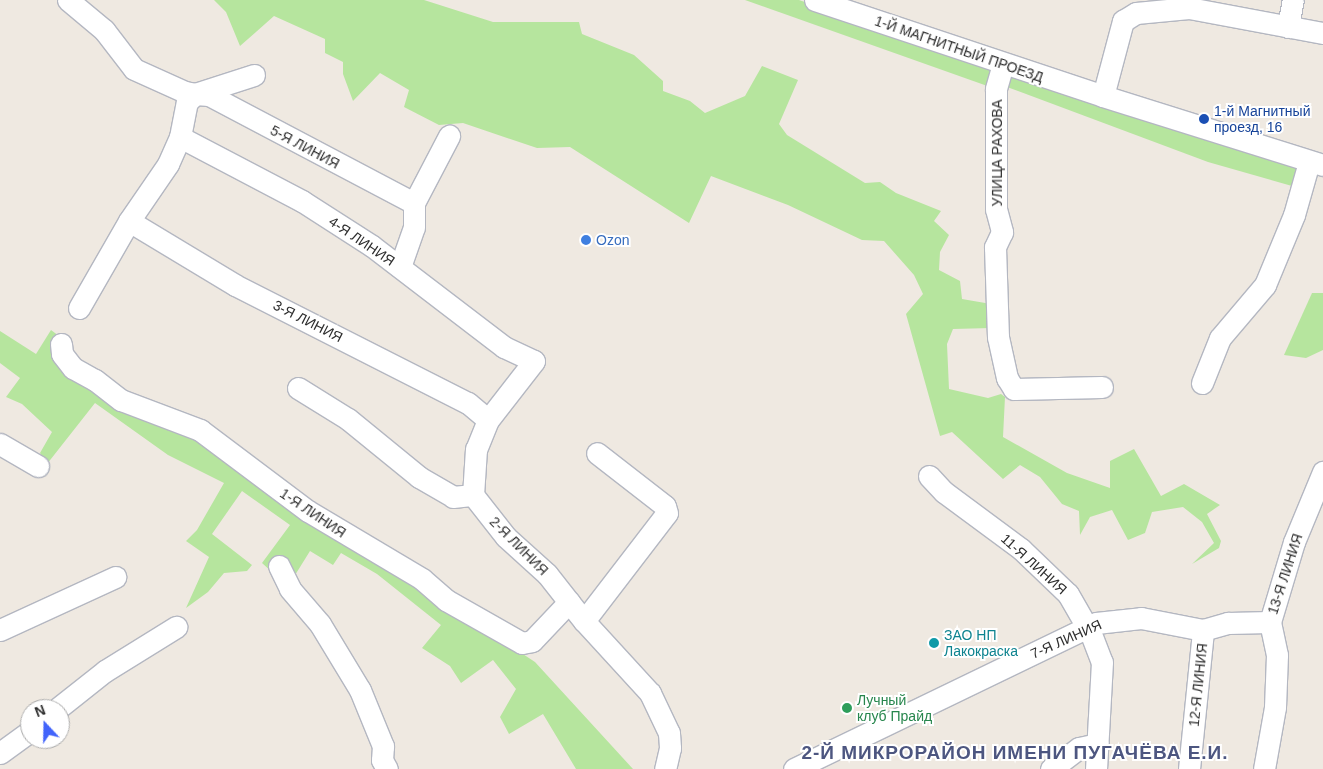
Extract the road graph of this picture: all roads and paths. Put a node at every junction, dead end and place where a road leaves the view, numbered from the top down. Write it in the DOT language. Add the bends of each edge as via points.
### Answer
graph roads {
  1 [pos="68,0"];
  2 [pos="815,0"];
  3 [pos="1293,0"];
  4 [pos="1288,27"];
  5 [pos="1323,33"];
  6 [pos="1003,64"];
  7 [pos="254,75"];
  8 [pos="195,94"];
  9 [pos="1103,96"];
  10 [pos="449,136"];
  11 [pos="180,137"];
  12 [pos="1316,163"];
  13 [pos="414,203"];
  14 [pos="129,220"];
  15 [pos="400,267"];
  16 [pos="79,308"];
  17 [pos="61,344"];
  18 [pos="1202,383"];
  19 [pos="1102,387"];
  20 [pos="298,388"];
  21 [pos="488,420"];
  22 [pos="0,444"];
  23 [pos="597,453"];
  24 [pos="38,466"];
  25 [pos="1323,472"];
  26 [pos="929,476"];
  27 [pos="473,495"];
  28 [pos="279,566"];
  29 [pos="107,582"];
  30 [pos="569,602"];
  31 [pos="584,621"];
  32 [pos="1270,622"];
  33 [pos="1086,626"];
  34 [pos="176,627"];
  35 [pos="0,630"];
  36 [pos="1203,630"];
  37 [pos="69,699"];
  38 [pos="20,738"];
  39 [pos="1098,744"];
  40 [pos="0,753"];
  41 [pos="387,769"];
  42 [pos="665,769"];
  43 [pos="794,769"];
  44 [pos="1051,769"];
  45 [pos="1096,769"];
  46 [pos="1189,769"];
  47 [pos="1264,769"];
  1 -- 8 [label="street, 5-Я ЛИНИЯ" via="104,30 134,68"];
  2 -- 6 [label="street, 1-Й МАГНИТНЫЙ ПРОЕЗД"];
  3 -- 4 [label="street"];
  4 -- 5 [label="street"];
  4 -- 9 [label="street" via="1190,8 1136,13 1123,21"];
  6 -- 9 [label="street, 1-Й МАГНИТНЫЙ ПРОЕЗД"];
  6 -- 19 [label="street, УЛИЦА РАХОВА" via="996,89 996,209 1002,232 995,247 998,337 1007,378 1014,389"];
  7 -- 8 [label="street"];
  8 -- 11 [label="street" via="187,102"];
  8 -- 13 [label="street, 5-Я ЛИНИЯ" via="209,95"];
  9 -- 12 [label="street, 1-Й МАГНИТНЫЙ ПРОЕЗД"];
  10 -- 13 [label="street"];
  11 -- 14 [label="street" via="168,164"];
  11 -- 15 [label="street, 4-Я ЛИНИЯ" via="302,202"];
  12 -- 18 [label="street, 1-Й МАГНИТНЫЙ ПРОЕЗД" via="1265,285 1220,338"];
  13 -- 15 [label="street" via="414,228"];
  14 -- 16 [label="street"];
  14 -- 21 [label="street, 3-Я ЛИНИЯ" via="235,285 468,403"];
  15 -- 21 [label="street, 4-Я ЛИНИЯ" via="504,347 534,362"];
  17 -- 30 [label="street, 1-Я ЛИНИЯ" via="62,354 73,368 121,400 200,430 308,511 422,579 446,600 522,643 532,641"];
  20 -- 27 [label="street" via="348,419 419,478 452,496"];
  21 -- 27 [label="street" via="476,449"];
  22 -- 24 [label="street"];
  23 -- 31 [label="street" via="665,506 667,513"];
  25 -- 32 [label="street, 13-Я ЛИНИЯ" via="1294,542"];
  26 -- 33 [label="street, 11-Я ЛИНИЯ" via="944,492 1021,549 1068,594"];
  27 -- 30 [label="street, 2-Я ЛИНИЯ" via="506,536 547,574"];
  28 -- 41 [label="street" via="290,589 320,624 360,690 383,746 382,760"];
  29 -- 35 [label="street"];
  30 -- 31 [label="street, 2-Я ЛИНИЯ"];
  31 -- 42 [label="street, 2-Я ЛИНИЯ" via="650,693 661,711 670,748"];
  32 -- 36 [label="street, 7-Я ЛИНИЯ" via="1228,623"];
  32 -- 47 [label="street, 13-Я ЛИНИЯ" via="1277,655 1275,707"];
  33 -- 36 [label="street, 7-Я ЛИНИЯ" via="1114,619 1141,618"];
  33 -- 39 [label="street, 11-Я ЛИНИЯ" via="1102,662"];
  33 -- 43 [label="street, 7-Я ЛИНИЯ"];
  34 -- 37 [label="street" via="105,670"];
  36 -- 46 [label="street, 12-Я ЛИНИЯ"];
  38 -- 40 [label="street"];
  39 -- 44 [label="street" via="1079,748"];
  39 -- 45 [label="street, 11-Я ЛИНИЯ"];
}
